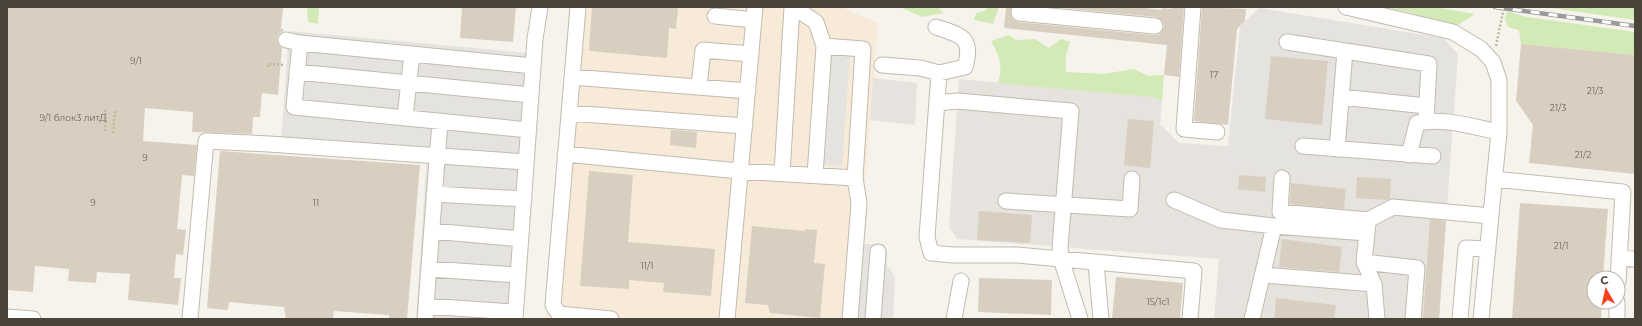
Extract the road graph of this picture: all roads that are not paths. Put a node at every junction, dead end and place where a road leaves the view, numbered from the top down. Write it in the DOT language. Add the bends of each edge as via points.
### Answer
graph roads {
  1 [pos="540,7"];
  2 [pos="578,7"];
  3 [pos="793,7"];
  4 [pos="1020,7"];
  5 [pos="1193,7"];
  6 [pos="1346,7"];
  7 [pos="755,14"];
  8 [pos="715,16"];
  9 [pos="1155,26"];
  10 [pos="936,27"];
  11 [pos="1287,42"];
  12 [pos="824,46"];
  13 [pos="1345,51"];
  14 [pos="412,54"];
  15 [pos="751,54"];
  16 [pos="882,65"];
  17 [pos="533,66"];
  18 [pos="297,72"];
  19 [pos="939,73"];
  20 [pos="572,77"];
  21 [pos="409,83"];
  22 [pos="699,87"];
  23 [pos="748,91"];
  24 [pos="531,95"];
  25 [pos="1341,97"];
  26 [pos="938,103"];
  27 [pos="569,113"];
  28 [pos="1426,114"];
  29 [pos="405,117"];
  30 [pos="440,121"];
  31 [pos="745,126"];
  32 [pos="529,130"];
  33 [pos="1217,132"];
  34 [pos="1499,132"];
  35 [pos="1303,146"];
  36 [pos="1337,149"];
  37 [pos="565,154"];
  38 [pos="1409,154"];
  39 [pos="437,156"];
  40 [pos="1433,156"];
  41 [pos="526,162"];
  42 [pos="740,171"];
  43 [pos="782,173"];
  44 [pos="816,175"];
  45 [pos="855,178"];
  46 [pos="1282,178"];
  47 [pos="1132,179"];
  48 [pos="1494,179"];
  49 [pos="1629,192"];
  50 [pos="434,194"];
  51 [pos="524,199"];
  52 [pos="1174,200"];
  53 [pos="1006,201"];
  54 [pos="1064,205"];
  55 [pos="1491,216"];
  56 [pos="1274,226"];
  57 [pos="1368,227"];
  58 [pos="432,231"];
  59 [pos="521,239"];
  60 [pos="1488,249"];
  61 [pos="878,252"];
  62 [pos="1619,258"];
  63 [pos="1061,259"];
  64 [pos="1635,259"];
  65 [pos="1364,262"];
  66 [pos="1096,263"];
  67 [pos="429,270"];
  68 [pos="1618,270"];
  69 [pos="518,275"];
  70 [pos="1263,275"];
  71 [pos="961,281"];
  72 [pos="1374,284"];
  73 [pos="425,313"];
  74 [pos="515,316"];
  75 [pos="7,317"];
  76 [pos="33,319"];
  77 [pos="190,319"];
  78 [pos="610,319"];
  79 [pos="727,319"];
  80 [pos="850,319"];
  81 [pos="873,319"];
  82 [pos="954,319"];
  83 [pos="1080,319"];
  84 [pos="1101,319"];
  85 [pos="1190,319"];
  86 [pos="1252,319"];
  87 [pos="1377,319"];
  88 [pos="1413,319"];
  89 [pos="1460,319"];
  90 [pos="1481,319"];
  1 -- 17 [label="lane"];
  2 -- 20 [label="lane"];
  3 -- 12 [label="lane" via="816,22"];
  3 -- 43 [label="lane"];
  4 -- 9 [label="lane" via="1019,14"];
  5 -- 33 [label="lane" via="1184,129"];
  6 -- 34 [label="lane" via="1453,32 1481,49 1493,62 1499,80"];
  7 -- 8 [label="lane"];
  7 -- 15 [label="lane"];
  10 -- 19 [label="lane" via="960,35 967,44 968,57 965,67"];
  11 -- 13 [label="lane"];
  12 -- 44 [label="lane"];
  12 -- 45 [label="lane" via="863,49"];
  13 -- 25 [label="lane"];
  13 -- 28 [label="lane" via="1429,64"];
  14 -- 17 [label="lane"];
  14 -- 18 [label="lane" via="293,42"];
  14 -- 21 [label="lane"];
  15 -- 22 [label="lane" via="702,50"];
  15 -- 23 [label="lane"];
  16 -- 19 [label="lane" via="920,68"];
  17 -- 24 [label="lane"];
  18 -- 21 [label="lane"];
  18 -- 29 [label="lane" via="294,107"];
  19 -- 26 [label="lane"];
  20 -- 22 [label="lane"];
  20 -- 27 [label="lane"];
  21 -- 24 [label="lane"];
  21 -- 29 [label="lane"];
  22 -- 23 [label="lane"];
  23 -- 31 [label="lane"];
  24 -- 32 [label="lane"];
  25 -- 28 [label="lane"];
  25 -- 36 [label="lane"];
  26 -- 54 [label="lane" via="957,101 1071,111"];
  26 -- 63 [label="lane" via="927,237 931,253"];
  27 -- 31 [label="lane"];
  27 -- 37 [label="lane"];
  28 -- 34 [label="lane" via="1453,123"];
  28 -- 38 [label="lane" via="1417,124"];
  29 -- 30 [label="lane"];
  30 -- 32 [label="lane"];
  30 -- 39 [label="lane"];
  31 -- 42 [label="lane"];
  32 -- 41 [label="lane"];
  34 -- 48 [label="lane"];
  35 -- 36 [label="lane"];
  36 -- 38 [label="lane"];
  37 -- 42 [label="lane"];
  37 -- 78 [label="lane" via="553,305 559,314"];
  38 -- 40 [label="lane"];
  39 -- 41 [label="lane"];
  39 -- 50 [label="lane"];
  39 -- 77 [label="lane" via="206,141"];
  41 -- 51 [label="lane"];
  42 -- 43 [label="lane"];
  42 -- 79 [label="lane"];
  43 -- 44 [label="lane"];
  44 -- 45 [label="lane"];
  45 -- 80 [label="lane" via="859,203"];
  46 -- 57 [label="lane" via="1280,212"];
  47 -- 54 [label="lane" via="1130,209"];
  48 -- 49 [label="lane"];
  48 -- 55 [label="lane"];
  49 -- 62 [label="lane"];
  50 -- 51 [label="lane"];
  50 -- 58 [label="lane"];
  51 -- 59 [label="lane"];
  52 -- 56 [label="lane" via="1222,220"];
  53 -- 54 [label="lane"];
  54 -- 63 [label="lane"];
  55 -- 57 [label="lane" via="1393,207"];
  55 -- 60 [label="lane"];
  56 -- 57 [label="lane"];
  56 -- 70 [label="lane"];
  57 -- 65 [label="lane"];
  58 -- 59 [label="lane"];
  58 -- 67 [label="lane"];
  59 -- 69 [label="lane"];
  60 -- 89 [label="lane" via="1466,248"];
  60 -- 90 [label="lane"];
  61 -- 81 [label="lane"];
  62 -- 64 [label="lane"];
  62 -- 68 [label="lane"];
  63 -- 66 [label="lane"];
  63 -- 83 [label="lane"];
  65 -- 72 [label="lane"];
  65 -- 88 [label="lane" via="1417,268"];
  66 -- 84 [label="lane"];
  66 -- 85 [label="lane" via="1194,271"];
  67 -- 69 [label="lane"];
  67 -- 73 [label="lane"];
  69 -- 74 [label="lane"];
  70 -- 72 [label="lane"];
  70 -- 86 [label="lane"];
  71 -- 82 [label="lane"];
  72 -- 87 [label="lane"];
  73 -- 74 [label="lane"];
  75 -- 76 [label="lane"];
}
